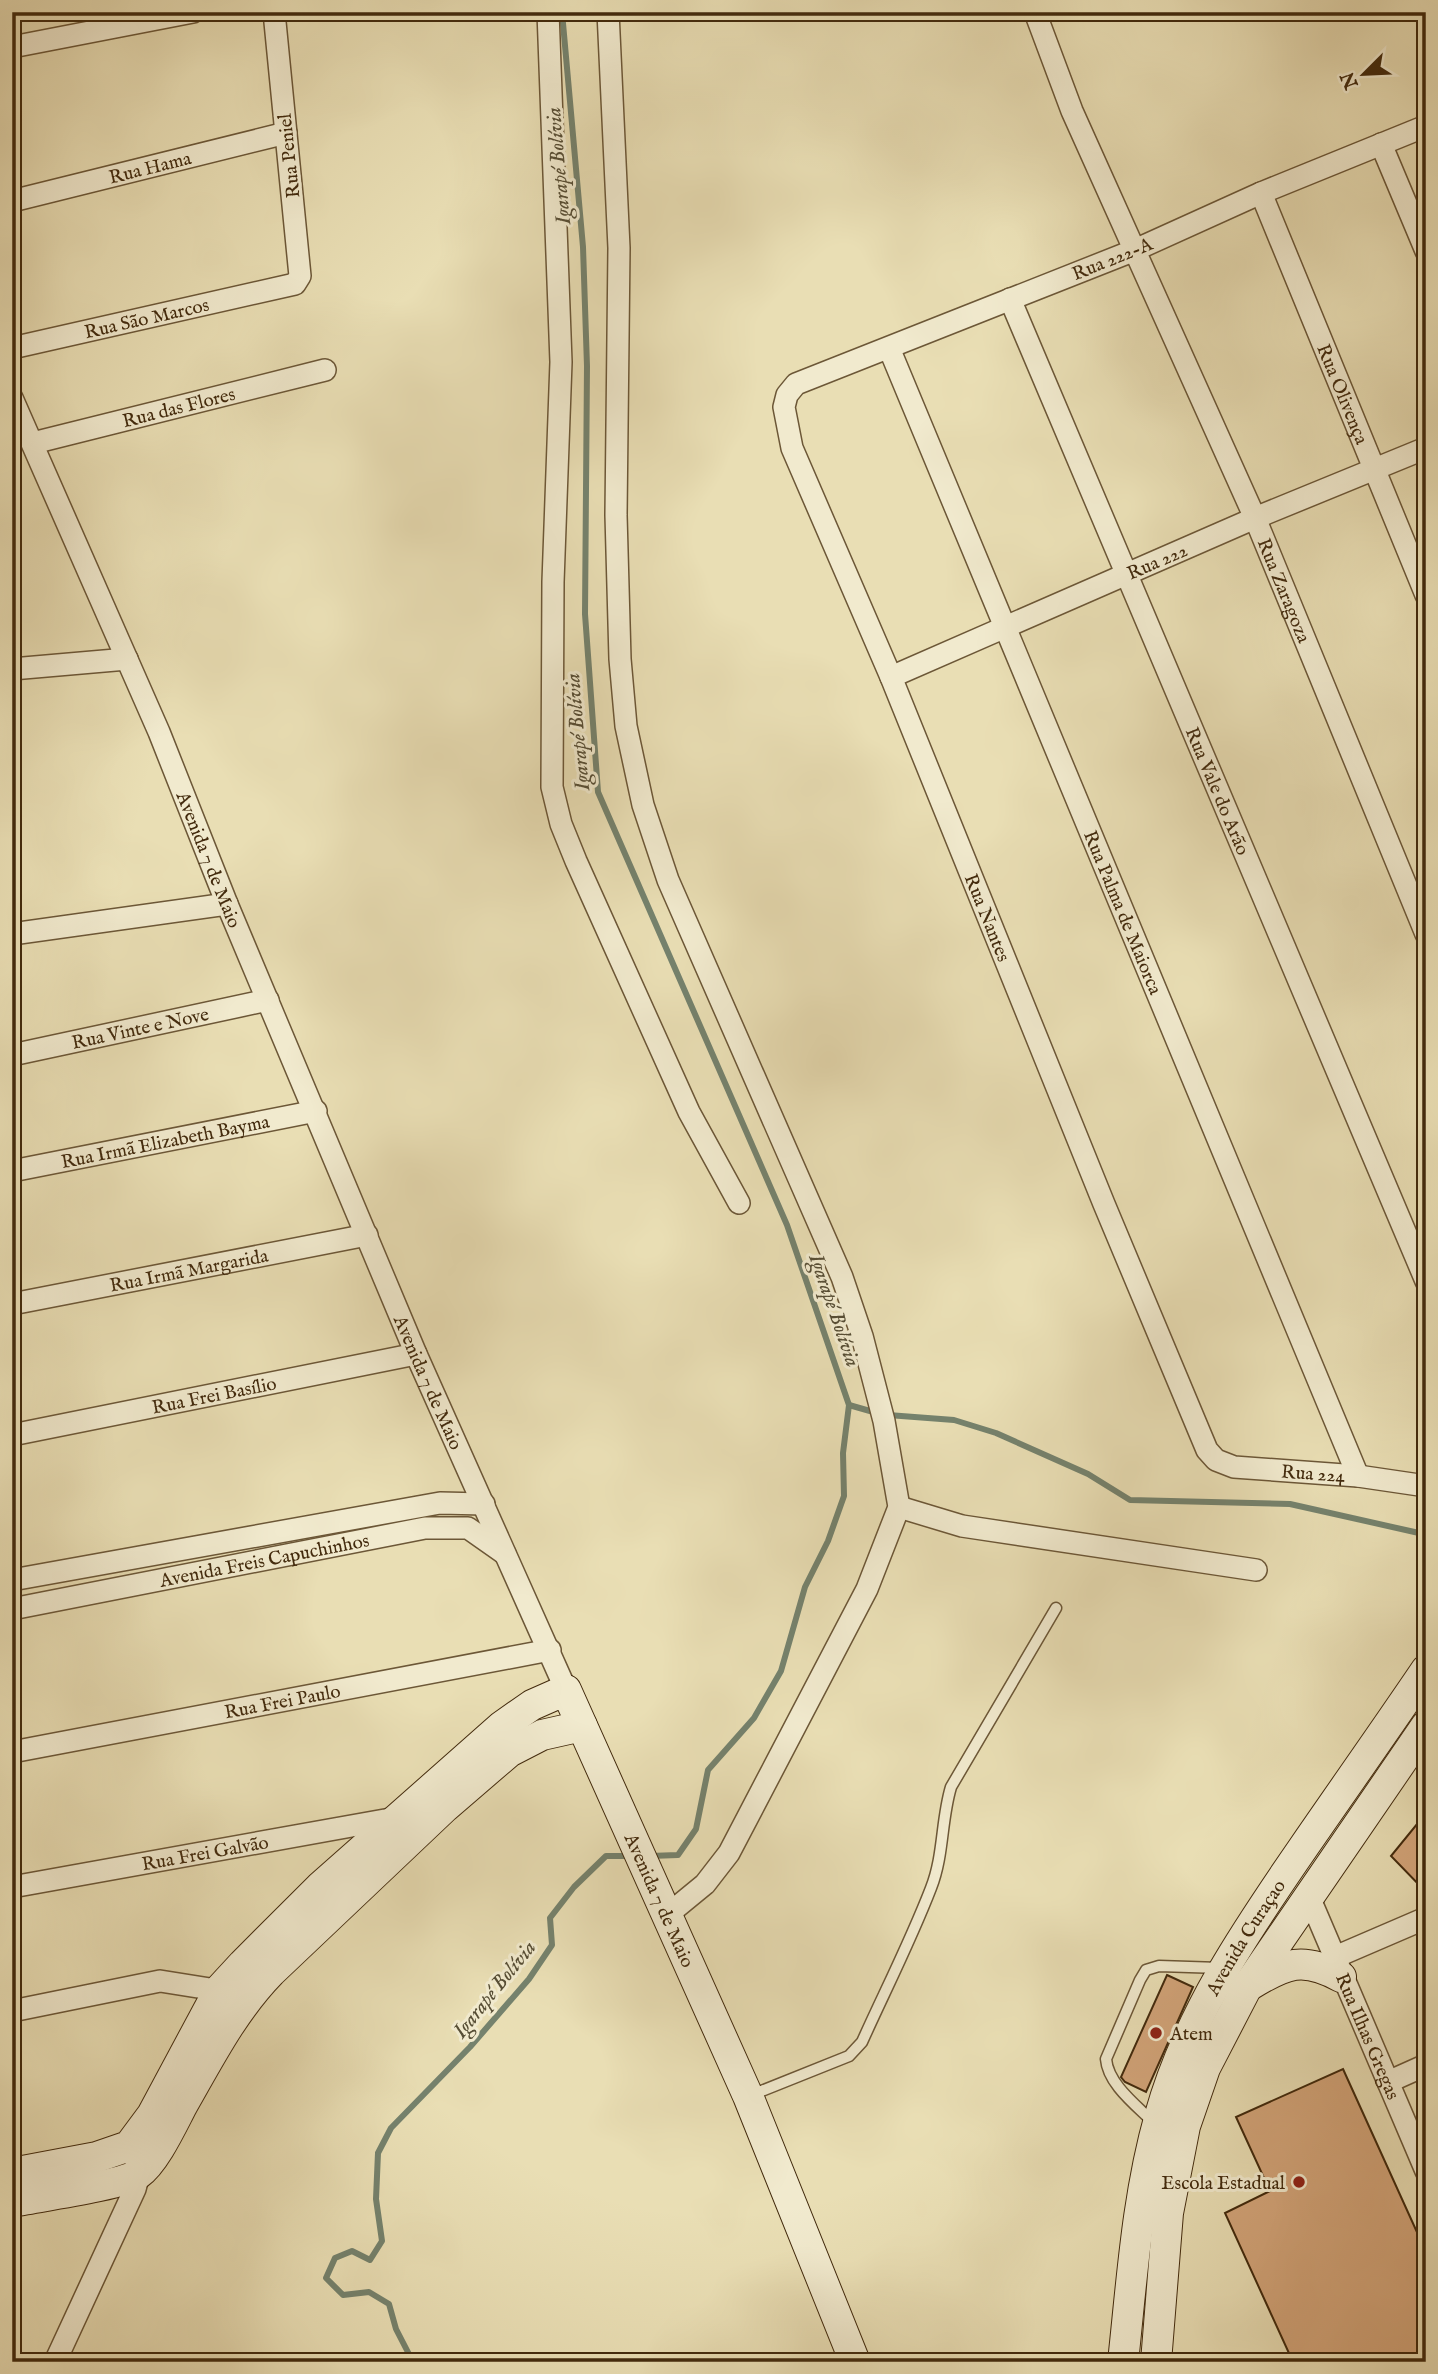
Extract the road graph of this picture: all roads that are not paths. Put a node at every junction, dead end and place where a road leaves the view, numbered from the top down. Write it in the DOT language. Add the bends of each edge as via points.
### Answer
graph roads {
  1 [pos="193,12"];
  2 [pos="274,12"];
  3 [pos="548,12"];
  4 [pos="608,12"];
  5 [pos="1035,12"];
  6 [pos="12,47"];
  7 [pos="1426,126"];
  8 [pos="286,133"];
  9 [pos="1381,144"];
  10 [pos="1261,193"];
  11 [pos="12,201"];
  12 [pos="1135,250"];
  13 [pos="1426,251"];
  14 [pos="281,289"];
  15 [pos="1010,299"];
  16 [pos="12,348"];
  17 [pos="889,348"];
  18 [pos="325,370"];
  19 [pos="796,384"];
  20 [pos="12,398"];
  21 [pos="33,443"];
  22 [pos="1426,447"];
  23 [pos="1374,468"];
  24 [pos="1255,518"];
  25 [pos="1125,575"];
  26 [pos="1426,595"];
  27 [pos="1005,627"];
  28 [pos="127,659"];
  29 [pos="12,669"];
  30 [pos="891,677"];
  31 [pos="227,904"];
  32 [pos="12,934"];
  33 [pos="1426,934"];
  34 [pos="268,1000"];
  35 [pos="12,1055"];
  36 [pos="316,1111"];
  37 [pos="12,1171"];
  38 [pos="739,1203"];
  39 [pos="367,1235"];
  40 [pos="1426,1281"];
  41 [pos="12,1304"];
  42 [pos="416,1354"];
  43 [pos="12,1435"];
  44 [pos="1207,1450"];
  45 [pos="1358,1476"];
  46 [pos="1426,1486"];
  47 [pos="484,1504"];
  48 [pos="899,1507"];
  49 [pos="508,1556"];
  50 [pos="1256,1570"];
  51 [pos="12,1580"];
  52 [pos="1056,1608"];
  53 [pos="12,1609"];
  54 [pos="550,1650"];
  55 [pos="566,1690"];
  56 [pos="1421,1691"];
  57 [pos="582,1726"];
  58 [pos="1426,1726"];
  59 [pos="12,1752"];
  60 [pos="397,1818"];
  61 [pos="12,1887"];
  62 [pos="1310,1899"];
  63 [pos="666,1916"];
  64 [pos="1426,1918"];
  65 [pos="1224,1968"];
  66 [pos="1337,1968"];
  67 [pos="1247,1987"];
  68 [pos="219,1990"];
  69 [pos="249,1994"];
  70 [pos="12,2011"];
  71 [pos="1426,2065"];
  72 [pos="1388,2082"];
  73 [pos="748,2096"];
  74 [pos="1157,2127"];
  75 [pos="134,2160"];
  76 [pos="1426,2171"];
  77 [pos="12,2173"];
  78 [pos="12,2202"];
  79 [pos="50,2361"];
  80 [pos="855,2362"];
  81 [pos="1123,2362"];
  82 [pos="1156,2362"];
  1 -- 6 [label="street"];
  2 -- 8 [label="street, Rua Peniel"];
  3 -- 38 [label="street" via="561,362 552,787 561,824 587,887 689,1112"];
  4 -- 48 [label="street" via="619,248 616,515 626,726 643,805 668,880 842,1278 884,1421"];
  5 -- 12 [label="street, Rua Zaragoza" via="1072,111"];
  7 -- 9 [label="street, Rua 222-A"];
  8 -- 11 [label="street, Rua Hama"];
  8 -- 14 [label="street, Rua Peniel" via="300,276 295,284"];
  9 -- 10 [label="street, Rua 222-A"];
  9 -- 13 [label="street"];
  10 -- 12 [label="street, Rua 222-A"];
  10 -- 23 [label="street, Rua Olivença"];
  12 -- 15 [label="street, Rua 222-A"];
  12 -- 24 [label="street, Rua Zaragoza"];
  14 -- 16 [label="street, Rua São Marcos"];
  15 -- 17 [label="street, Rua 222-A"];
  15 -- 25 [label="street, Rua Vale do Arão"];
  17 -- 19 [label="street, Rua 222-A"];
  17 -- 27 [label="street, Rua Palma de Maiorca"];
  18 -- 21 [label="street, Rua das Flores"];
  19 -- 30 [label="street, Rua Nantes" via="784,407 792,448"];
  20 -- 21 [label="street, Avenida 7 de Maio"];
  21 -- 28 [label="street, Avenida 7 de Maio"];
  22 -- 23 [label="street, Rua 222"];
  23 -- 24 [label="street, Rua 222"];
  23 -- 26 [label="street, Rua Olivença"];
  24 -- 25 [label="street, Rua 222"];
  24 -- 33 [label="street, Rua Zaragoza"];
  25 -- 27 [label="street, Rua 222"];
  25 -- 40 [label="street, Rua Vale do Arão"];
  27 -- 30 [label="street, Rua 222"];
  27 -- 45 [label="street, Rua Palma de Maiorca"];
  28 -- 29 [label="street"];
  28 -- 31 [label="street, Avenida 7 de Maio"];
  30 -- 44 [label="street, Rua Nantes"];
  31 -- 32 [label="street"];
  31 -- 34 [label="street, Avenida 7 de Maio"];
  34 -- 35 [label="street, Rua Vinte e Nove"];
  34 -- 36 [label="street, Avenida 7 de Maio"];
  36 -- 37 [label="street, Rua Irmã Elizabeth Bayma"];
  36 -- 39 [label="street, Avenida 7 de Maio"];
  39 -- 41 [label="street, Rua Irmã Margarida"];
  39 -- 42 [label="street, Avenida 7 de Maio"];
  42 -- 43 [label="street, Rua Frei Basílio"];
  42 -- 47 [label="street, Avenida 7 de Maio"];
  44 -- 45 [label="street, Rua 224" via="1216,1460 1234,1467"];
  45 -- 46 [label="street, Rua 224"];
  47 -- 49 [label="street, Avenida 7 de Maio"];
  47 -- 51 [label="street, Avenida Freis Capuchinhos" via="440,1503"];
  48 -- 50 [label="street" via="962,1526"];
  48 -- 63 [label="street" via="867,1589 729,1853 705,1884"];
  49 -- 53 [label="street, Avenida Freis Capuchinhos" via="468,1528 425,1528"];
  49 -- 54 [label="street, Avenida 7 de Maio"];
  52 -- 73 [label="lane" via="951,1787 932,1887 862,2042 849,2056"];
  54 -- 55 [label="street, Avenida 7 de Maio"];
  54 -- 59 [label="street, Rua Frei Paulo"];
  55 -- 57 [label="street, Avenida 7 de Maio"];
  55 -- 60 [label="street" via="532,1705 502,1726"];
  56 -- 65 [label="street, Avenida Curaçao"];
  57 -- 63 [label="street, Avenida 7 de Maio"];
  57 -- 69 [label="street" via="542,1735 509,1752"];
  58 -- 62 [label="street, Avenida Curaçao"];
  60 -- 61 [label="street, Rua Frei Galvão"];
  60 -- 68 [label="street" via="320,1887"];
  62 -- 66 [label="street, Rua Ilhas Gregas"];
  62 -- 67 [label="street, Avenida Curaçao"];
  63 -- 73 [label="street, Avenida 7 de Maio"];
  64 -- 66 [label="street"];
  65 -- 74 [label="street, Avenida Curaçao" via="1180,2058"];
  65 -- 74 [label="lane" via="1159,1966 1146,1970 1106,2059 1111,2078"];
  66 -- 67 [label="street" via="1299,1963"];
  66 -- 72 [label="street, Rua Ilhas Gregas"];
  67 -- 82 [label="street, Avenida Curaçao" via="1205,2068 1185,2126 1168,2213"];
  68 -- 69 [label="street"];
  68 -- 70 [label="street" via="160,1981"];
  68 -- 75 [label="street" via="152,2115"];
  69 -- 75 [label="street" via="164,2138"];
  71 -- 72 [label="street"];
  72 -- 76 [label="street, Rua Ilhas Gregas"];
  73 -- 80 [label="street, Avenida 7 de Maio"];
  74 -- 81 [label="street, Avenida Curaçao" via="1134,2255"];
  75 -- 77 [label="street" via="97,2157"];
  75 -- 78 [label="street" via="122,2181"];
  75 -- 79 [label="street" via="135,2189"];
}
